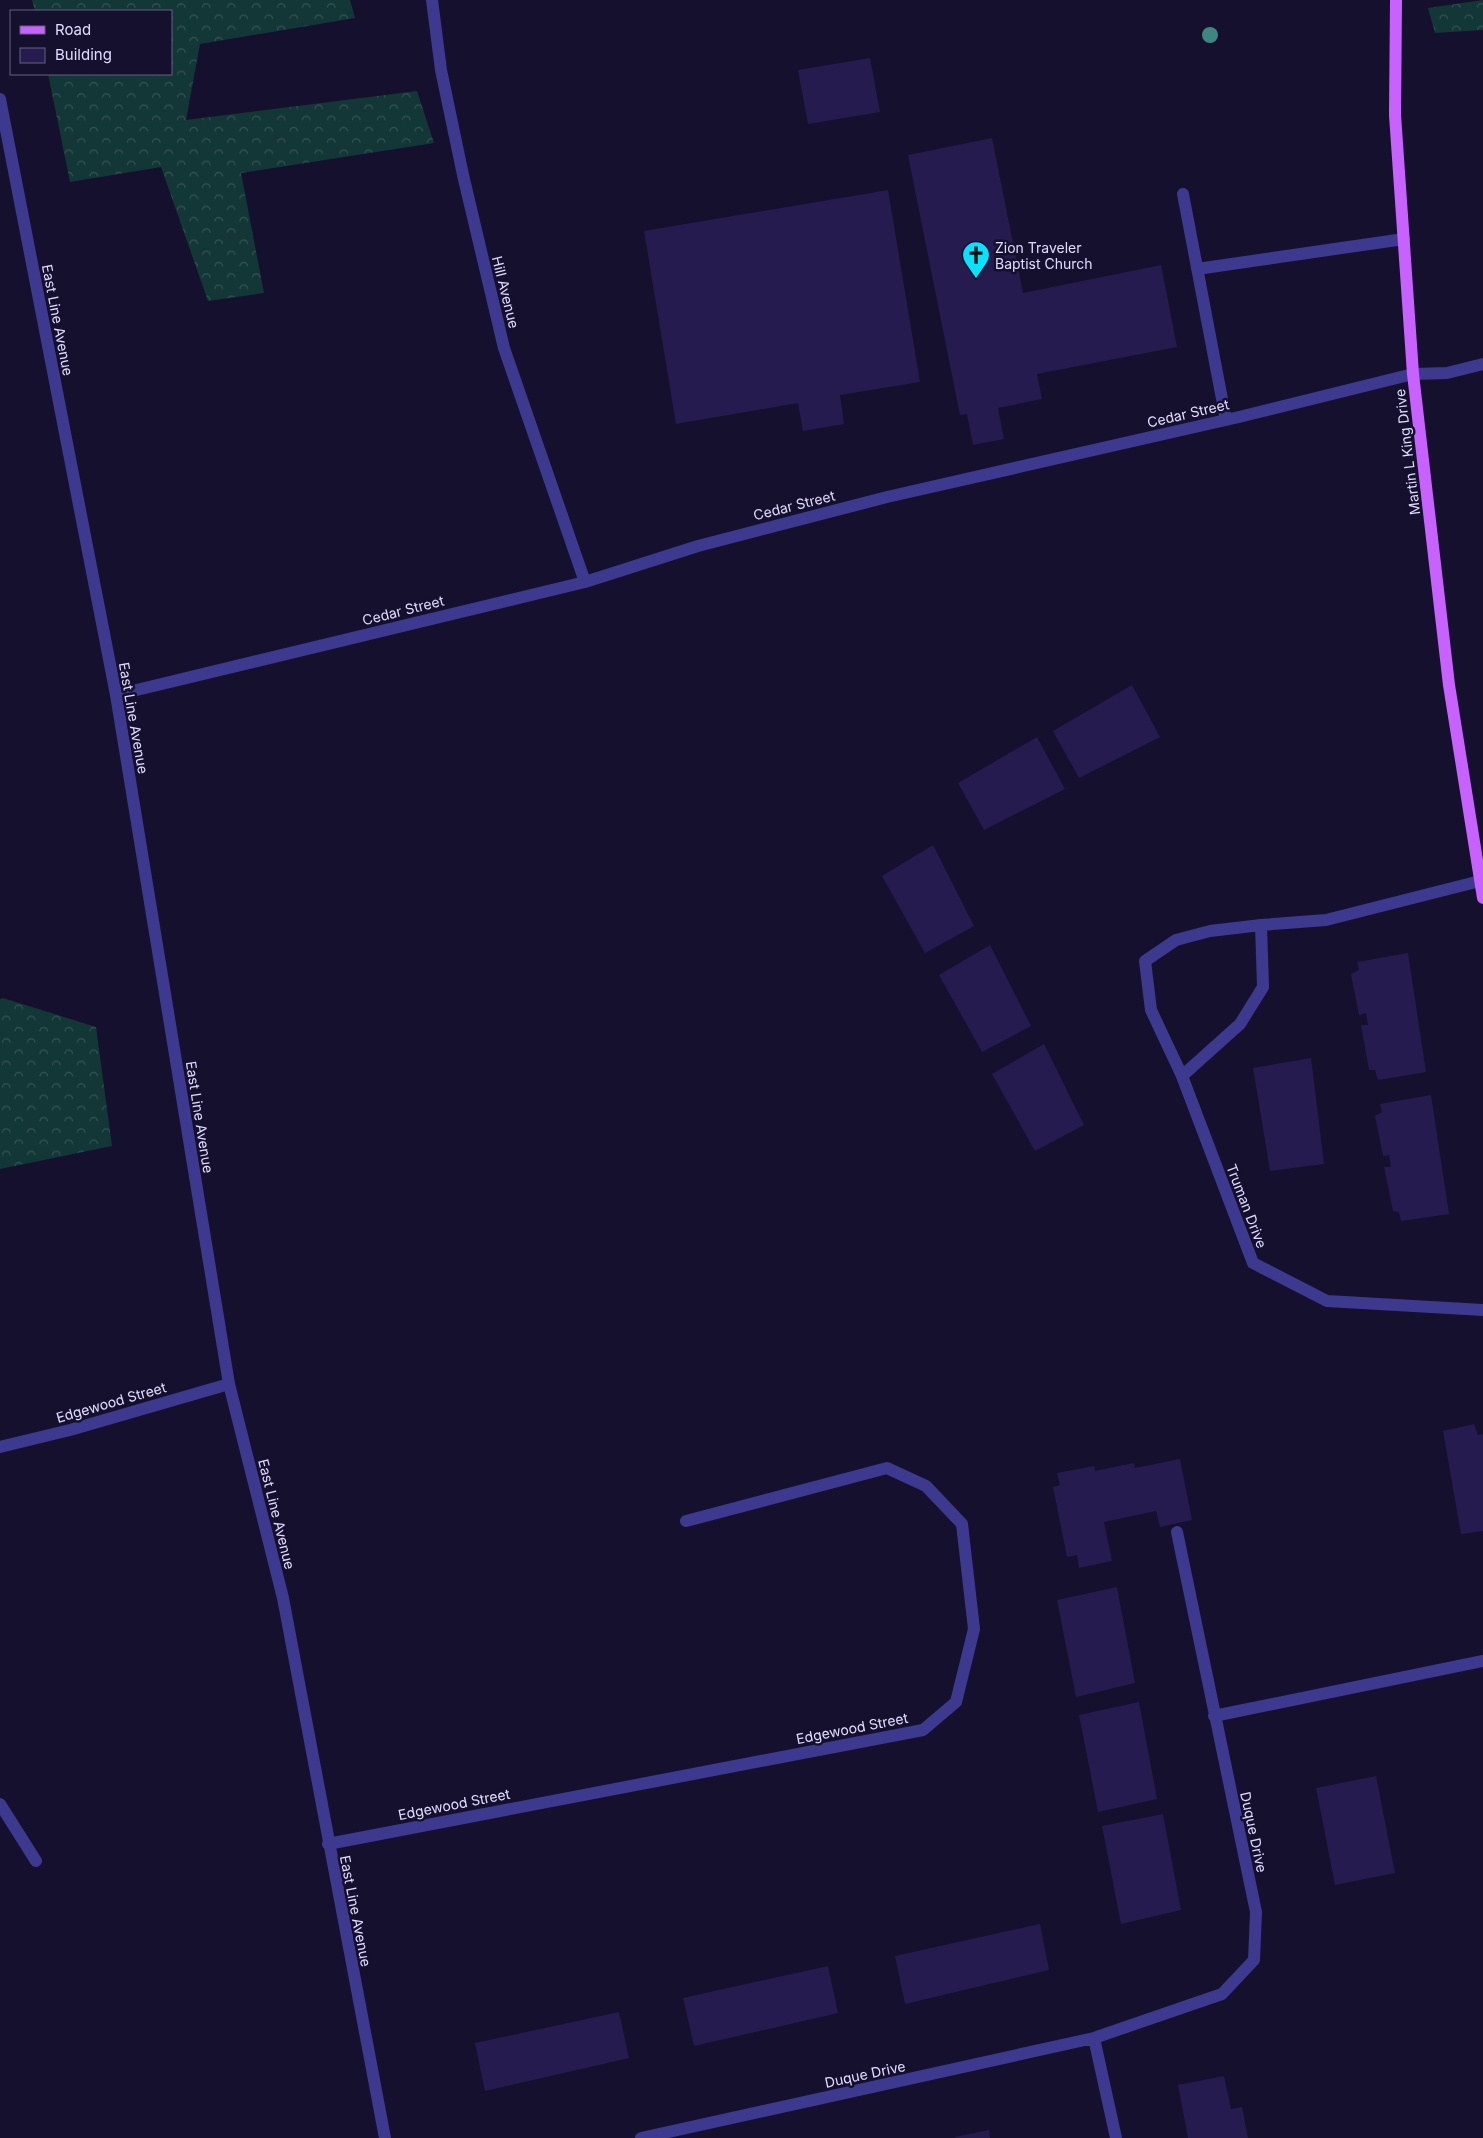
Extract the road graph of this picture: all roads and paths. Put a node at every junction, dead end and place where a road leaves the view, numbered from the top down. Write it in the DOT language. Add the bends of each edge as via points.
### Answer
graph roads {
  1 [pos="432,0"];
  2 [pos="1396,0"];
  3 [pos="0,99"];
  4 [pos="1183,194"];
  5 [pos="1404,240"];
  6 [pos="1197,269"];
  7 [pos="1483,364"];
  8 [pos="1413,374"];
  9 [pos="1226,420"];
  10 [pos="585,582"];
  11 [pos="116,695"];
  12 [pos="1480,882"];
  13 [pos="1483,898"];
  14 [pos="1261,924"];
  15 [pos="1182,1076"];
  16 [pos="1483,1310"];
  17 [pos="229,1384"];
  18 [pos="0,1447"];
  19 [pos="686,1521"];
  20 [pos="1177,1532"];
  21 [pos="1483,1661"];
  22 [pos="1214,1716"];
  23 [pos="0,1804"];
  24 [pos="328,1844"];
  25 [pos="36,1861"];
  26 [pos="1094,2038"];
  27 [pos="385,2138"];
  28 [pos="642,2138"];
  29 [pos="1116,2138"];
  1 -- 10 [label="street, Hill Avenue" via="441,70 504,348"];
  2 -- 5 [label="main road, Martin L King Drive" via="1395,115"];
  3 -- 11 [label="street, East Line Avenue"];
  4 -- 6 [label="street"];
  5 -- 6 [label="street"];
  5 -- 8 [label="main road, Martin L King Drive"];
  6 -- 9 [label="street"];
  7 -- 8 [label="street, Cedar Street" via="1447,374"];
  8 -- 9 [label="street, Cedar Street"];
  8 -- 12 [label="main road, Martin L King Drive" via="1449,685"];
  9 -- 10 [label="street, Cedar Street" via="803,518 698,546"];
  10 -- 11 [label="street, Cedar Street"];
  11 -- 17 [label="street, East Line Avenue"];
  12 -- 13 [label="main road, Martin L King Drive"];
  12 -- 14 [label="street, Truman Drive" via="1326,920"];
  14 -- 15 [label="street" via="1263,987 1240,1024"];
  14 -- 15 [label="street, Truman Drive" via="1210,931 1176,940 1146,961 1151,1010"];
  15 -- 16 [label="street, Truman Drive" via="1253,1263 1327,1301"];
  17 -- 18 [label="street, Edgewood Street"];
  17 -- 24 [label="street, East Line Avenue" via="283,1598"];
  19 -- 24 [label="street, Edgewood Street" via="886,1468 926,1486 962,1524 974,1629 956,1702 923,1730"];
  20 -- 22 [label="street, Duque Drive"];
  21 -- 22 [label="street"];
  22 -- 26 [label="street, Duque Drive" via="1256,1912 1254,1960 1222,1994"];
  23 -- 25 [label="street"];
  24 -- 27 [label="street, East Line Avenue"];
  26 -- 28 [label="street, Duque Drive"];
  26 -- 29 [label="street"];
}
